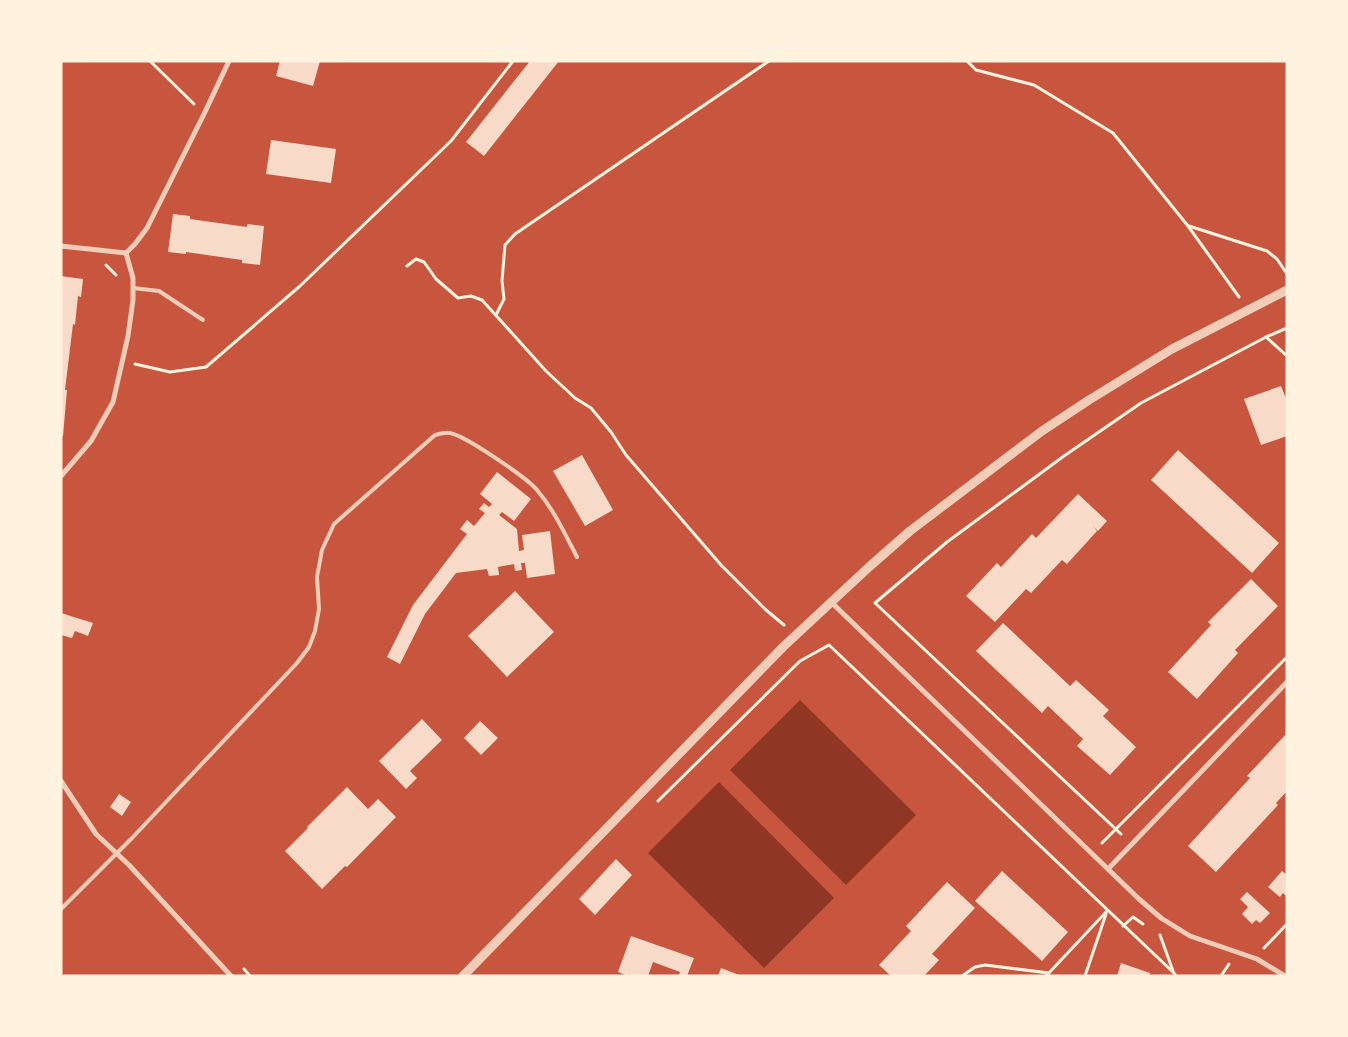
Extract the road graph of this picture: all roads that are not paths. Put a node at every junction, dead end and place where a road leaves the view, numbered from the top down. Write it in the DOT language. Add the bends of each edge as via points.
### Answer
graph roads {
  1 [pos="229,61"];
  2 [pos="61,246"];
  3 [pos="126,252"];
  4 [pos="133,288"];
  5 [pos="1287,290"];
  6 [pos="203,320"];
  7 [pos="61,476"];
  8 [pos="577,557"];
  9 [pos="830,602"];
  10 [pos="1287,682"];
  11 [pos="61,781"];
  12 [pos="116,854"];
  13 [pos="1108,869"];
  14 [pos="61,909"];
  15 [pos="230,976"];
  16 [pos="463,976"];
  17 [pos="1285,976"];
  1 -- 3 [label="street" via="147,228"];
  2 -- 3 [label="street"];
  3 -- 4 [label="street"];
  4 -- 6 [label="lane" via="159,291"];
  4 -- 7 [label="street" via="113,402 91,441"];
  5 -- 9 [label="street" via="1172,349 1042,431 910,531"];
  8 -- 12 [label="lane" via="536,488 469,441 449,432 435,435 334,524 322,550 317,576 319,609 315,631 297,663"];
  9 -- 13 [label="street"];
  9 -- 16 [label="street"];
  10 -- 13 [label="street"];
  11 -- 12 [label="street" via="96,834"];
  12 -- 14 [label="lane"];
  12 -- 15 [label="street"];
  13 -- 17 [label="street" via="1161,918 1190,936 1257,959"];
}
